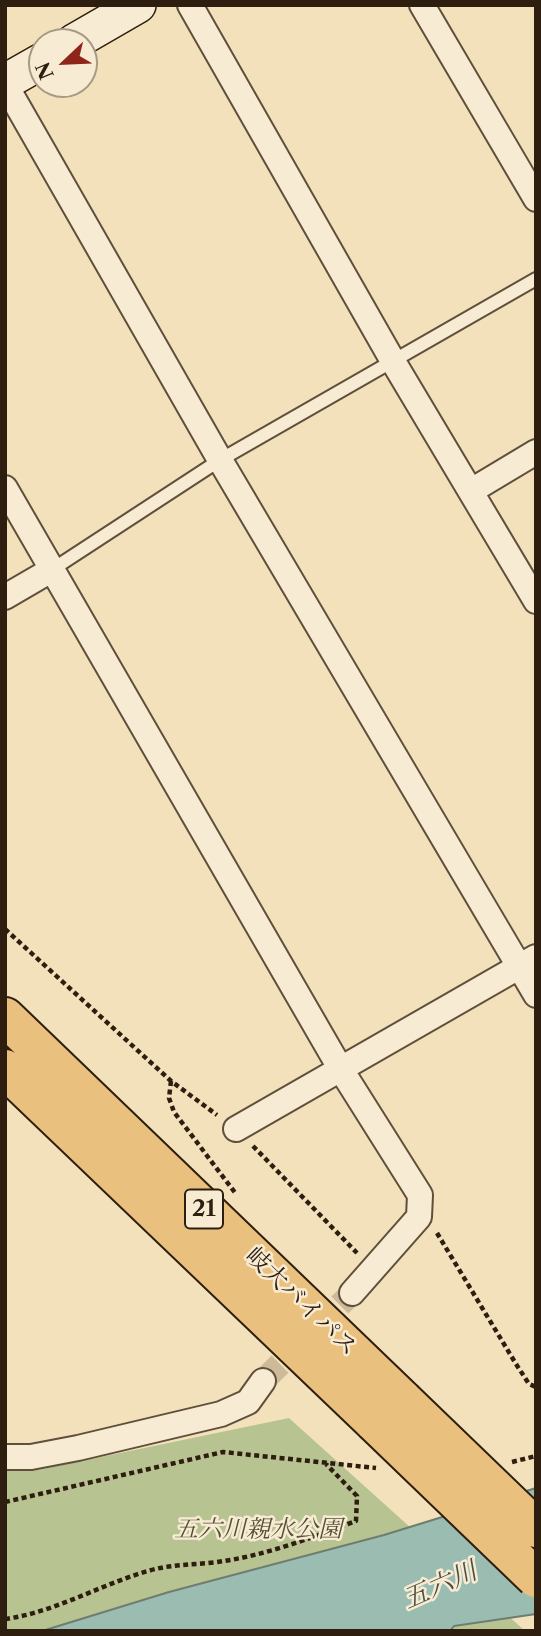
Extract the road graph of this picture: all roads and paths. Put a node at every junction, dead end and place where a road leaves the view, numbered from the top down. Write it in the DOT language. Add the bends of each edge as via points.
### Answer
graph roads {
  1 [pos="138,5"];
  2 [pos="190,5"];
  3 [pos="422,5"];
  4 [pos="98,28"];
  5 [pos="28,69"];
  6 [pos="5,83"];
  7 [pos="536,199"];
  8 [pos="536,279"];
  9 [pos="394,363"];
  10 [pos="536,452"];
  11 [pos="220,460"];
  12 [pos="5,488"];
  13 [pos="471,491"];
  14 [pos="53,569"];
  15 [pos="532,587"];
  16 [pos="5,597"];
  17 [pos="5,929"];
  18 [pos="527,962"];
  19 [pos="536,995"];
  20 [pos="5,1017"];
  21 [pos="340,1068"];
  22 [pos="5,1069"];
  23 [pos="236,1129"];
  24 [pos="419,1217"];
  25 [pos="373,1270"];
  26 [pos="352,1293"];
  27 [pos="263,1381"];
  28 [pos="536,1387"];
  29 [pos="389,1411"];
  30 [pos="536,1456"];
  31 [pos="5,1457"];
  32 [pos="510,1463"];
  33 [pos="326,1464"];
  34 [pos="379,1469"];
  35 [pos="5,1502"];
  36 [pos="536,1528"];
  37 [pos="536,1578"];
  38 [pos="5,1619"];
  1 -- 4 [label="street"];
  2 -- 9 [label="street"];
  3 -- 7 [label="street"];
  5 -- 6 [label="street"];
  6 -- 11 [label="street"];
  8 -- 9 [label="lane"];
  9 -- 11 [label="lane"];
  9 -- 13 [label="street"];
  10 -- 13 [label="street"];
  11 -- 14 [label="lane"];
  11 -- 18 [label="street"];
  12 -- 14 [label="street"];
  13 -- 15 [label="street"];
  14 -- 16 [label="street"];
  14 -- 21 [label="street"];
  17 -- 23 [label="path" via="171,1081"];
  18 -- 19 [label="street"];
  18 -- 21 [label="street"];
  20 -- 29 [label="highway, 岐大バイパス / 21"];
  21 -- 23 [label="street"];
  21 -- 24 [label="street" via="419,1195"];
  22 -- 29 [label="highway, 岐大バイパス / 21"];
  23 -- 25 [label="path"];
  24 -- 25 [label="street"];
  24 -- 28 [label="path" via="433,1224 516,1364"];
  25 -- 26 [label="street"];
  27 -- 31 [label="street" via="248,1402 221,1414 78,1448"];
  29 -- 36 [label="highway, 岐大バイパス / 21, bridge"];
  29 -- 37 [label="highway, 岐大バイパス / 21, bridge"];
  30 -- 32 [label="path"];
  33 -- 34 [label="path"];
  33 -- 35 [label="path" via="222,1452"];
  33 -- 38 [label="path" via="357,1496 356,1521 298,1543 217,1562 147,1571 64,1605"];
}
